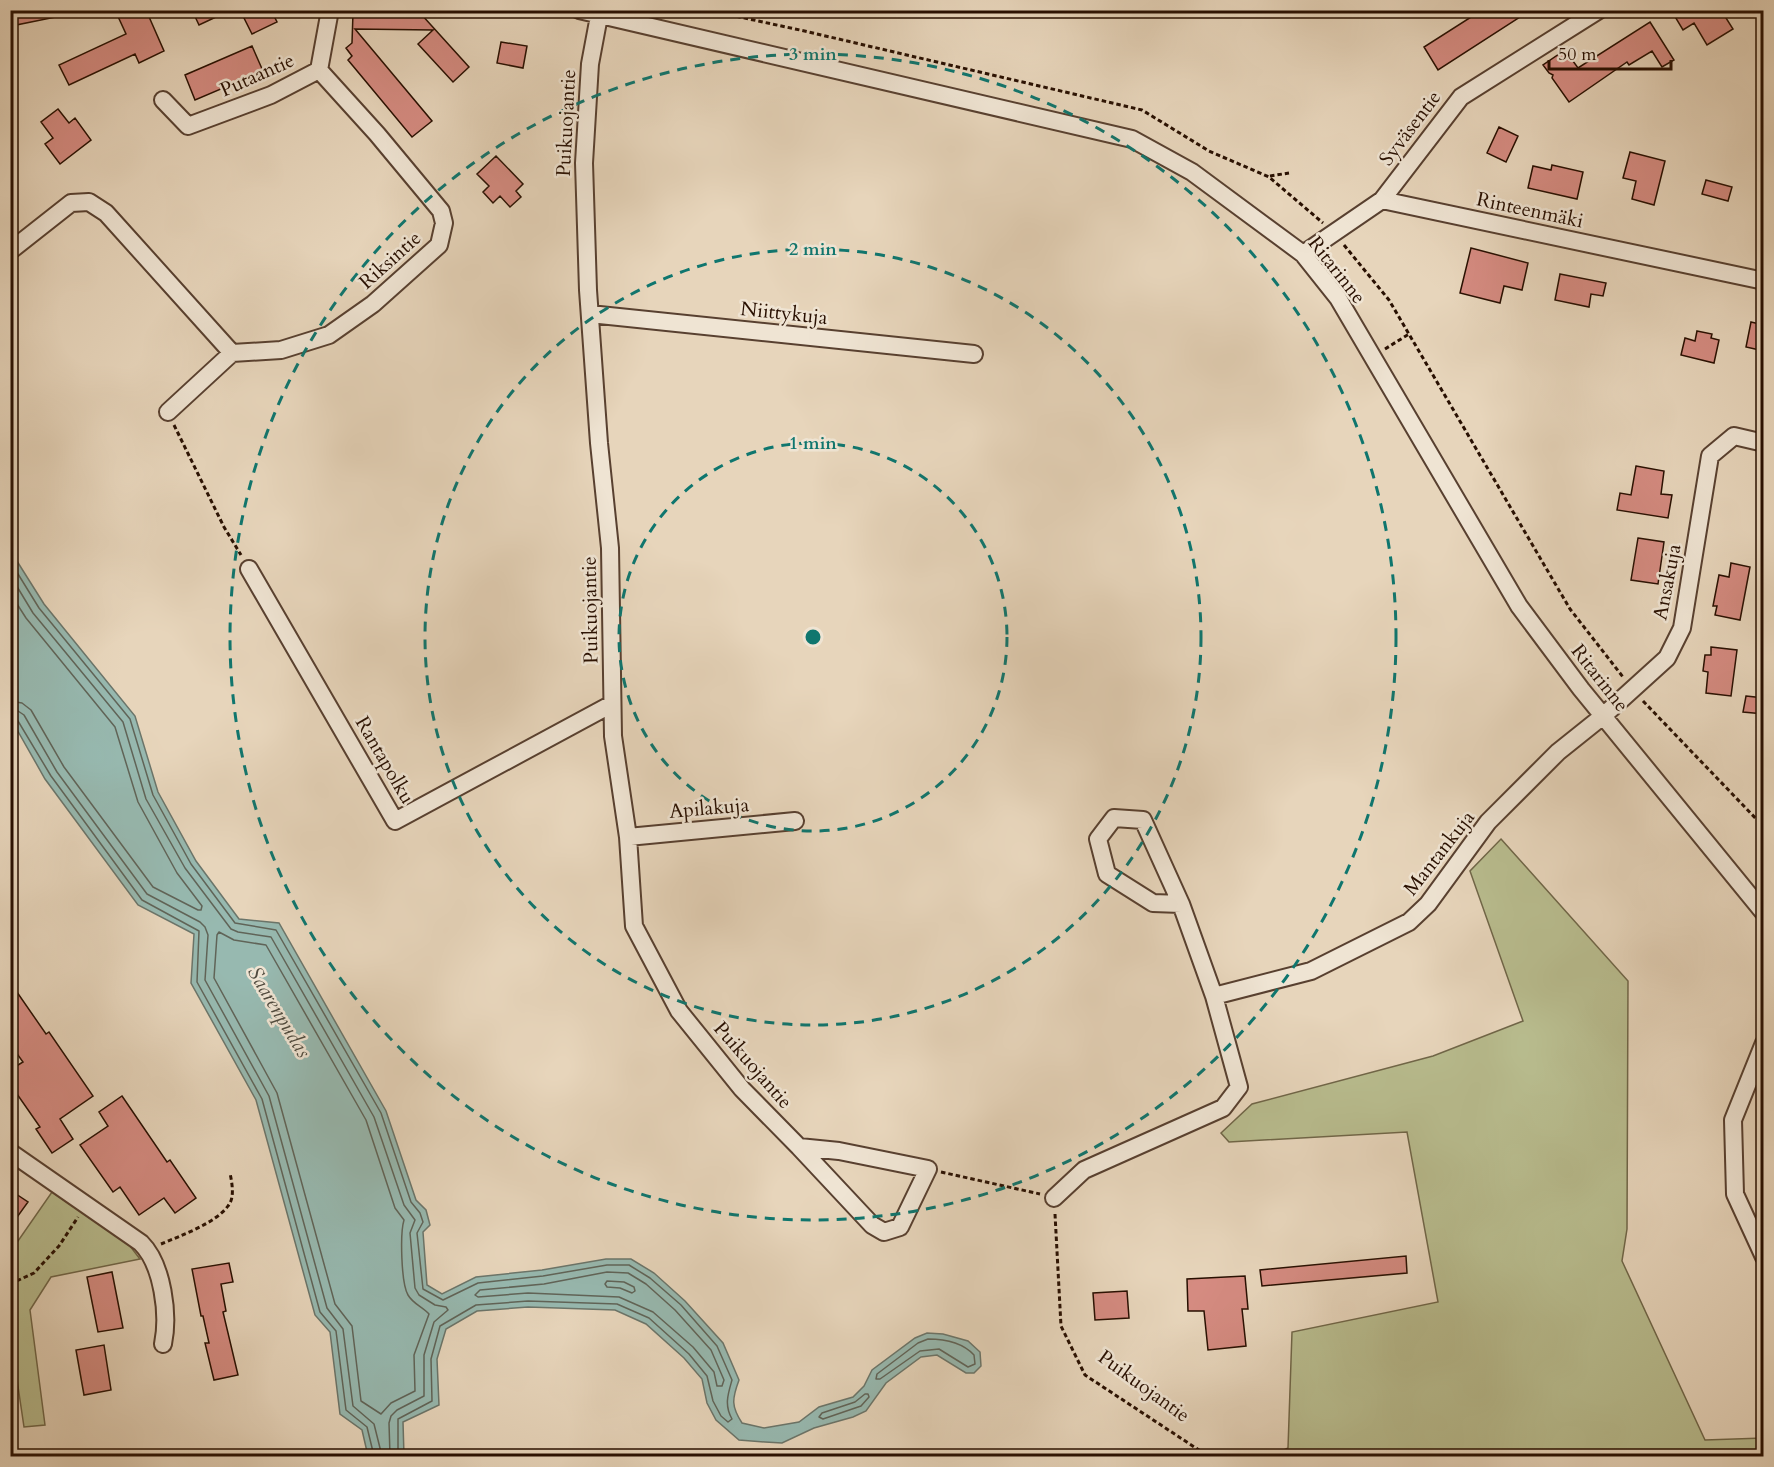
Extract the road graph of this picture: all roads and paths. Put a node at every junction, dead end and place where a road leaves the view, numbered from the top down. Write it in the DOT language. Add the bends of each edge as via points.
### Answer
graph roads {
  1 [pos="330,10"];
  2 [pos="579,10"];
  3 [pos="707,10"];
  4 [pos="1599,10"];
  5 [pos="599,15"];
  6 [pos="319,69"];
  7 [pos="163,100"];
  8 [pos="1289,173"];
  9 [pos="1269,177"];
  10 [pos="1382,200"];
  11 [pos="1334,232"];
  12 [pos="10,251"];
  13 [pos="1303,254"];
  14 [pos="1764,281"];
  15 [pos="590,314"];
  16 [pos="1409,334"];
  17 [pos="232,353"];
  18 [pos="974,354"];
  19 [pos="1372,356"];
  20 [pos="168,412"];
  21 [pos="1764,443"];
  22 [pos="249,569"];
  23 [pos="1632,690"];
  24 [pos="612,704"];
  25 [pos="1603,716"];
  26 [pos="795,821"];
  27 [pos="1764,827"];
  28 [pos="628,837"];
  29 [pos="1181,904"];
  30 [pos="1764,913"];
  31 [pos="1214,996"];
  32 [pos="1764,1043"];
  33 [pos="799,1147"];
  34 [pos="10,1152"];
  35 [pos="928,1169"];
  36 [pos="230,1173"];
  37 [pos="1054,1198"];
  38 [pos="87,1205"];
  39 [pos="148,1250"];
  40 [pos="1764,1257"];
  41 [pos="10,1284"];
  42 [pos="163,1344"];
  43 [pos="1208,1456"];
  1 -- 6 [label="street, Putaantie"];
  2 -- 5 [label="street, Ritarinne"];
  3 -- 9 [label="path" via="1142,110 1209,151"];
  4 -- 10 [label="street, Syväsentie" via="1461,97"];
  5 -- 13 [label="street, Ritarinne" via="1132,140 1192,172"];
  5 -- 15 [label="street, Puikuojantie" via="590,64 584,163"];
  6 -- 7 [label="street, Putaantie" via="271,95 188,126"];
  6 -- 17 [label="street, Riksintie" via="441,211 444,223 439,245 373,304 329,335 281,350"];
  8 -- 9 [label="path"];
  9 -- 11 [label="path"];
  10 -- 11 [label="street"];
  10 -- 14 [label="street, Rinteenmäki"];
  11 -- 13 [label="street"];
  11 -- 16 [label="path" via="1389,300"];
  12 -- 17 [label="street" via="70,203 89,202 106,213"];
  13 -- 19 [label="street, Ritarinne" via="1338,298"];
  15 -- 18 [label="street, Niittykuja"];
  15 -- 24 [label="street, Puikuojantie" via="610,549"];
  16 -- 19 [label="path"];
  16 -- 23 [label="path" via="1570,609"];
  17 -- 20 [label="street"];
  19 -- 25 [label="street, Ritarinne" via="1519,606"];
  20 -- 22 [label="path"];
  21 -- 23 [label="street, Ansakuja" via="1734,436 1710,456 1682,628 1667,658"];
  22 -- 24 [label="street, Rantapolku" via="395,821"];
  23 -- 25 [label="street, Ansakuja"];
  23 -- 27 [label="path"];
  24 -- 28 [label="street, Puikuojantie"];
  25 -- 30 [label="street, Ritarinne"];
  25 -- 31 [label="street, Mantankuja" via="1558,752 1488,822 1428,904 1409,922 1311,971"];
  26 -- 28 [label="street, Apilakuja"];
  28 -- 33 [label="street, Puikuojantie" via="634,926 679,1011 742,1089"];
  29 -- 29 [label="street" via="1152,903 1107,874 1098,839 1114,818 1143,820"];
  29 -- 31 [label="street"];
  31 -- 37 [label="street" via="1239,1087 1223,1108 1084,1170"];
  32 -- 40 [label="street" via="1733,1120 1736,1194"];
  33 -- 35 [label="street"];
  33 -- 35 [label="street, Puikuojantie" via="872,1225 884,1232 900,1227"];
  34 -- 38 [label="street"];
  35 -- 37 [label="path"];
  36 -- 39 [label="path" via="230,1206 200,1226"];
  37 -- 43 [label="path, Puikuojantie" via="1060,1326 1085,1374"];
  38 -- 39 [label="street"];
  38 -- 41 [label="path" via="59,1246 34,1273"];
  39 -- 42 [label="street" via="163,1295 167,1327"];
}
